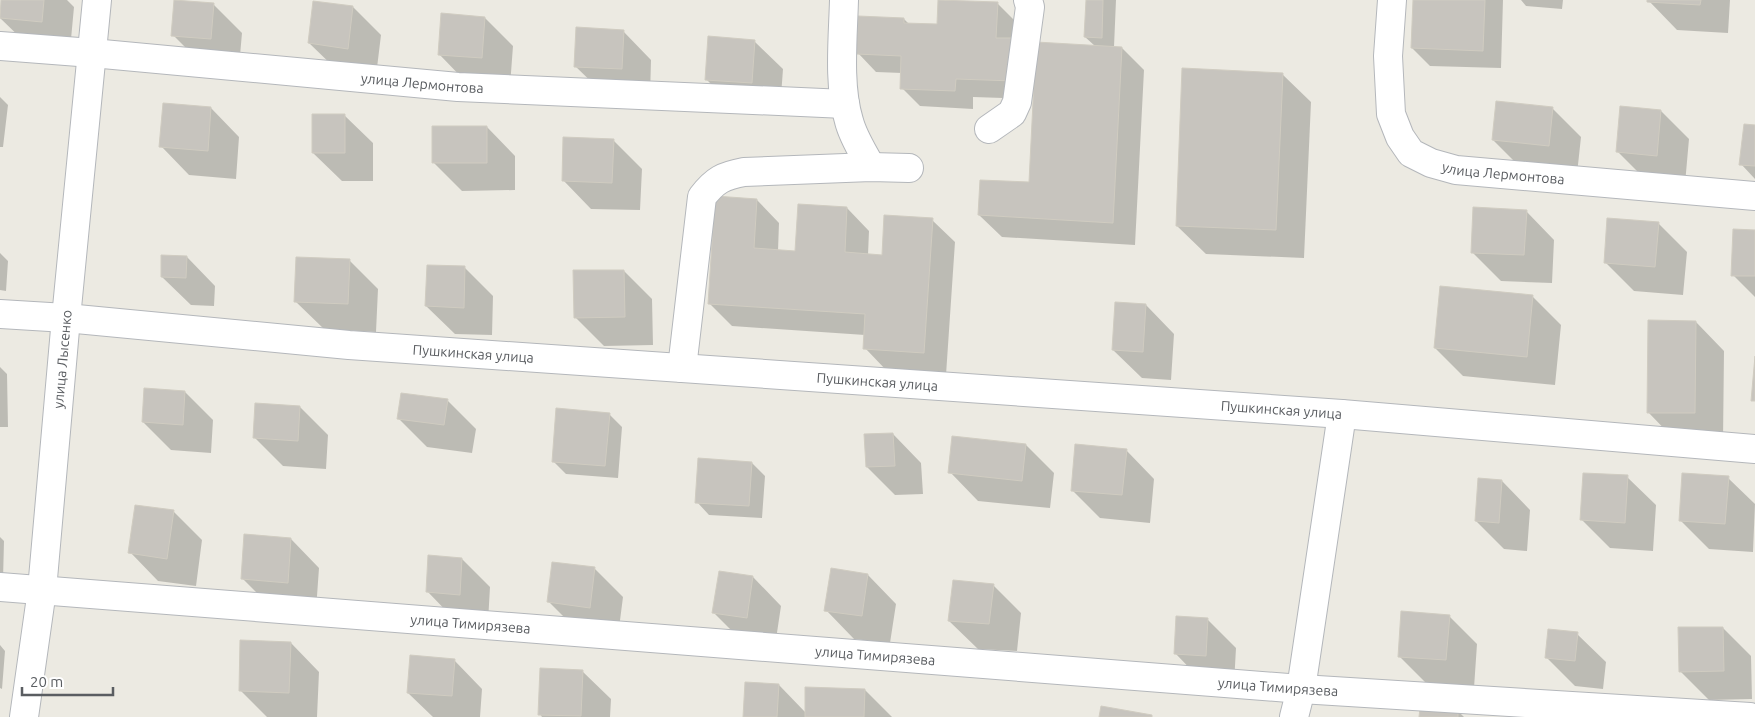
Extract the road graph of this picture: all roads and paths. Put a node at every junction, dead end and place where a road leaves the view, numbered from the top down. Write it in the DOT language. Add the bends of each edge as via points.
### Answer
graph roads {
  1 [pos="96,0"];
  2 [pos="844,0"];
  3 [pos="1028,0"];
  4 [pos="1392,0"];
  5 [pos="0,46"];
  6 [pos="92,53"];
  7 [pos="845,104"];
  8 [pos="989,129"];
  9 [pos="871,167"];
  10 [pos="909,168"];
  11 [pos="1755,196"];
  12 [pos="0,314"];
  13 [pos="66,318"];
  14 [pos="682,368"];
  15 [pos="1342,414"];
  16 [pos="1755,449"];
  17 [pos="0,587"];
  18 [pos="42,590"];
  19 [pos="1301,689"];
  20 [pos="24,717"];
  21 [pos="1294,717"];
  22 [pos="1750,717"];
  1 -- 6 [label="street, улица Лысенко"];
  2 -- 7 [label="street"];
  3 -- 8 [label="street" via="1030,7 1017,102 1012,113"];
  4 -- 11 [label="street, улица Лермонтова" via="1388,56 1391,114 1400,137 1412,153 1456,170"];
  5 -- 6 [label="street, улица Лермонтова"];
  6 -- 7 [label="street, улица Лермонтова" via="458,87"];
  6 -- 13 [label="street, улица Лысенко"];
  7 -- 9 [label="street" via="849,122"];
  9 -- 10 [label="street"];
  9 -- 14 [label="street" via="744,172 725,176 711,185 702,197"];
  12 -- 13 [label="street, Пушкинская улица"];
  13 -- 14 [label="street, Пушкинская улица" via="349,345"];
  13 -- 18 [label="street, улица Лысенко"];
  14 -- 15 [label="street, Пушкинская улица"];
  15 -- 16 [label="street, Пушкинская улица"];
  15 -- 19 [label="street"];
  17 -- 18 [label="street, улица Тимирязева"];
  18 -- 19 [label="street, улица Тимирязева"];
  18 -- 20 [label="street, улица Лысенко"];
  19 -- 21 [label="street"];
  19 -- 22 [label="street, улица Тимирязева"];
}
